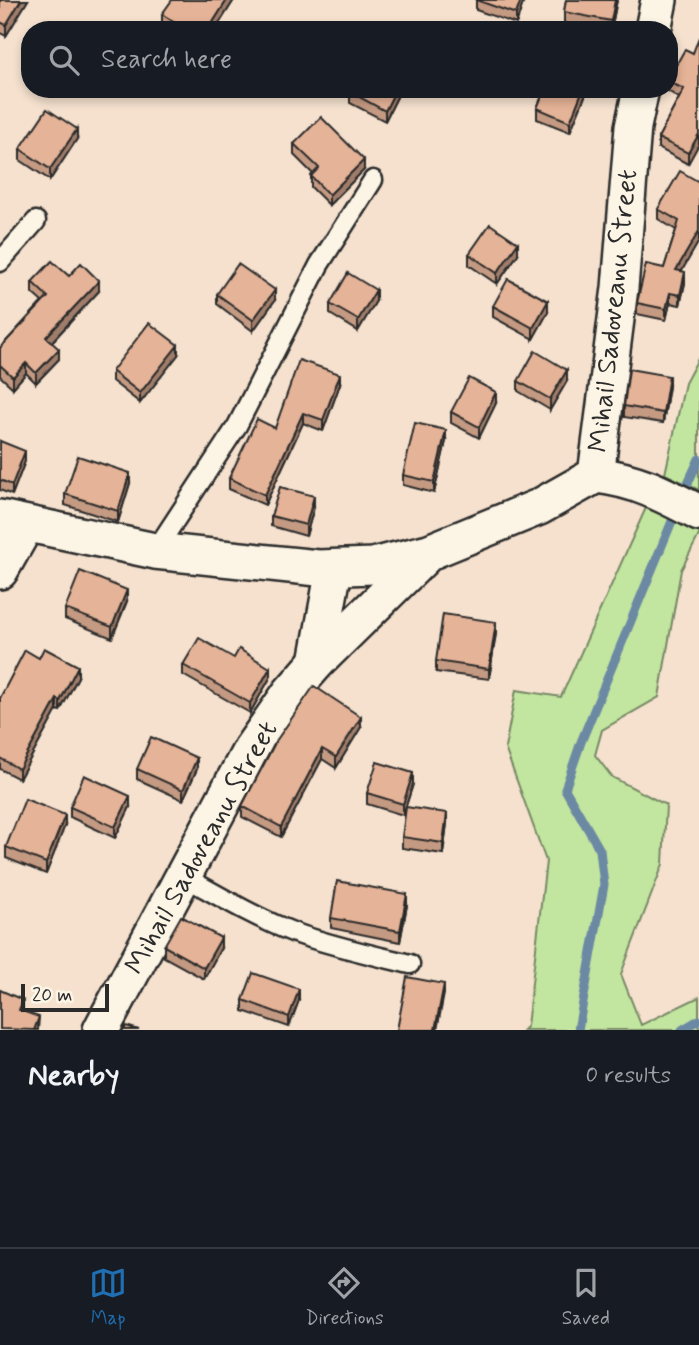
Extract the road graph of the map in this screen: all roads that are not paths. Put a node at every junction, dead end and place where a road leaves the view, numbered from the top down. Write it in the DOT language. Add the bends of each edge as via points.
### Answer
graph roads {
  1 [pos="659,0"];
  2 [pos="655,21"];
  3 [pos="639,98"];
  4 [pos="373,180"];
  5 [pos="36,221"];
  6 [pos="0,262"];
  7 [pos="596,475"];
  8 [pos="699,513"];
  9 [pos="13,521"];
  10 [pos="155,551"];
  11 [pos="429,552"];
  12 [pos="334,569"];
  13 [pos="0,570"];
  14 [pos="317,662"];
  15 [pos="183,876"];
  16 [pos="410,964"];
  17 [pos="100,1030"];
  1 -- 2 [label="street"];
  3 -- 7 [label="street, Mihail Sadoveanu Street"];
  4 -- 10 [label="lane" via="319,265 237,426"];
  5 -- 6 [label="lane"];
  7 -- 8 [label="street" via="656,489"];
  7 -- 11 [label="street, Mihail Sadoveanu Street" via="539,507"];
  9 -- 10 [label="street, Mihail Sadoveanu Street"];
  9 -- 13 [label="street, Mihail Sadoveanu Street"];
  10 -- 12 [label="street, Mihail Sadoveanu Street"];
  11 -- 12 [label="street, Mihail Sadoveanu Street" via="373,566"];
  11 -- 14 [label="street, Mihail Sadoveanu Street"];
  12 -- 14 [label="street"];
  14 -- 15 [label="street, Mihail Sadoveanu Street" via="251,749"];
  15 -- 16 [label="lane" via="293,932"];
  15 -- 17 [label="street, Mihail Sadoveanu Street"];
}
